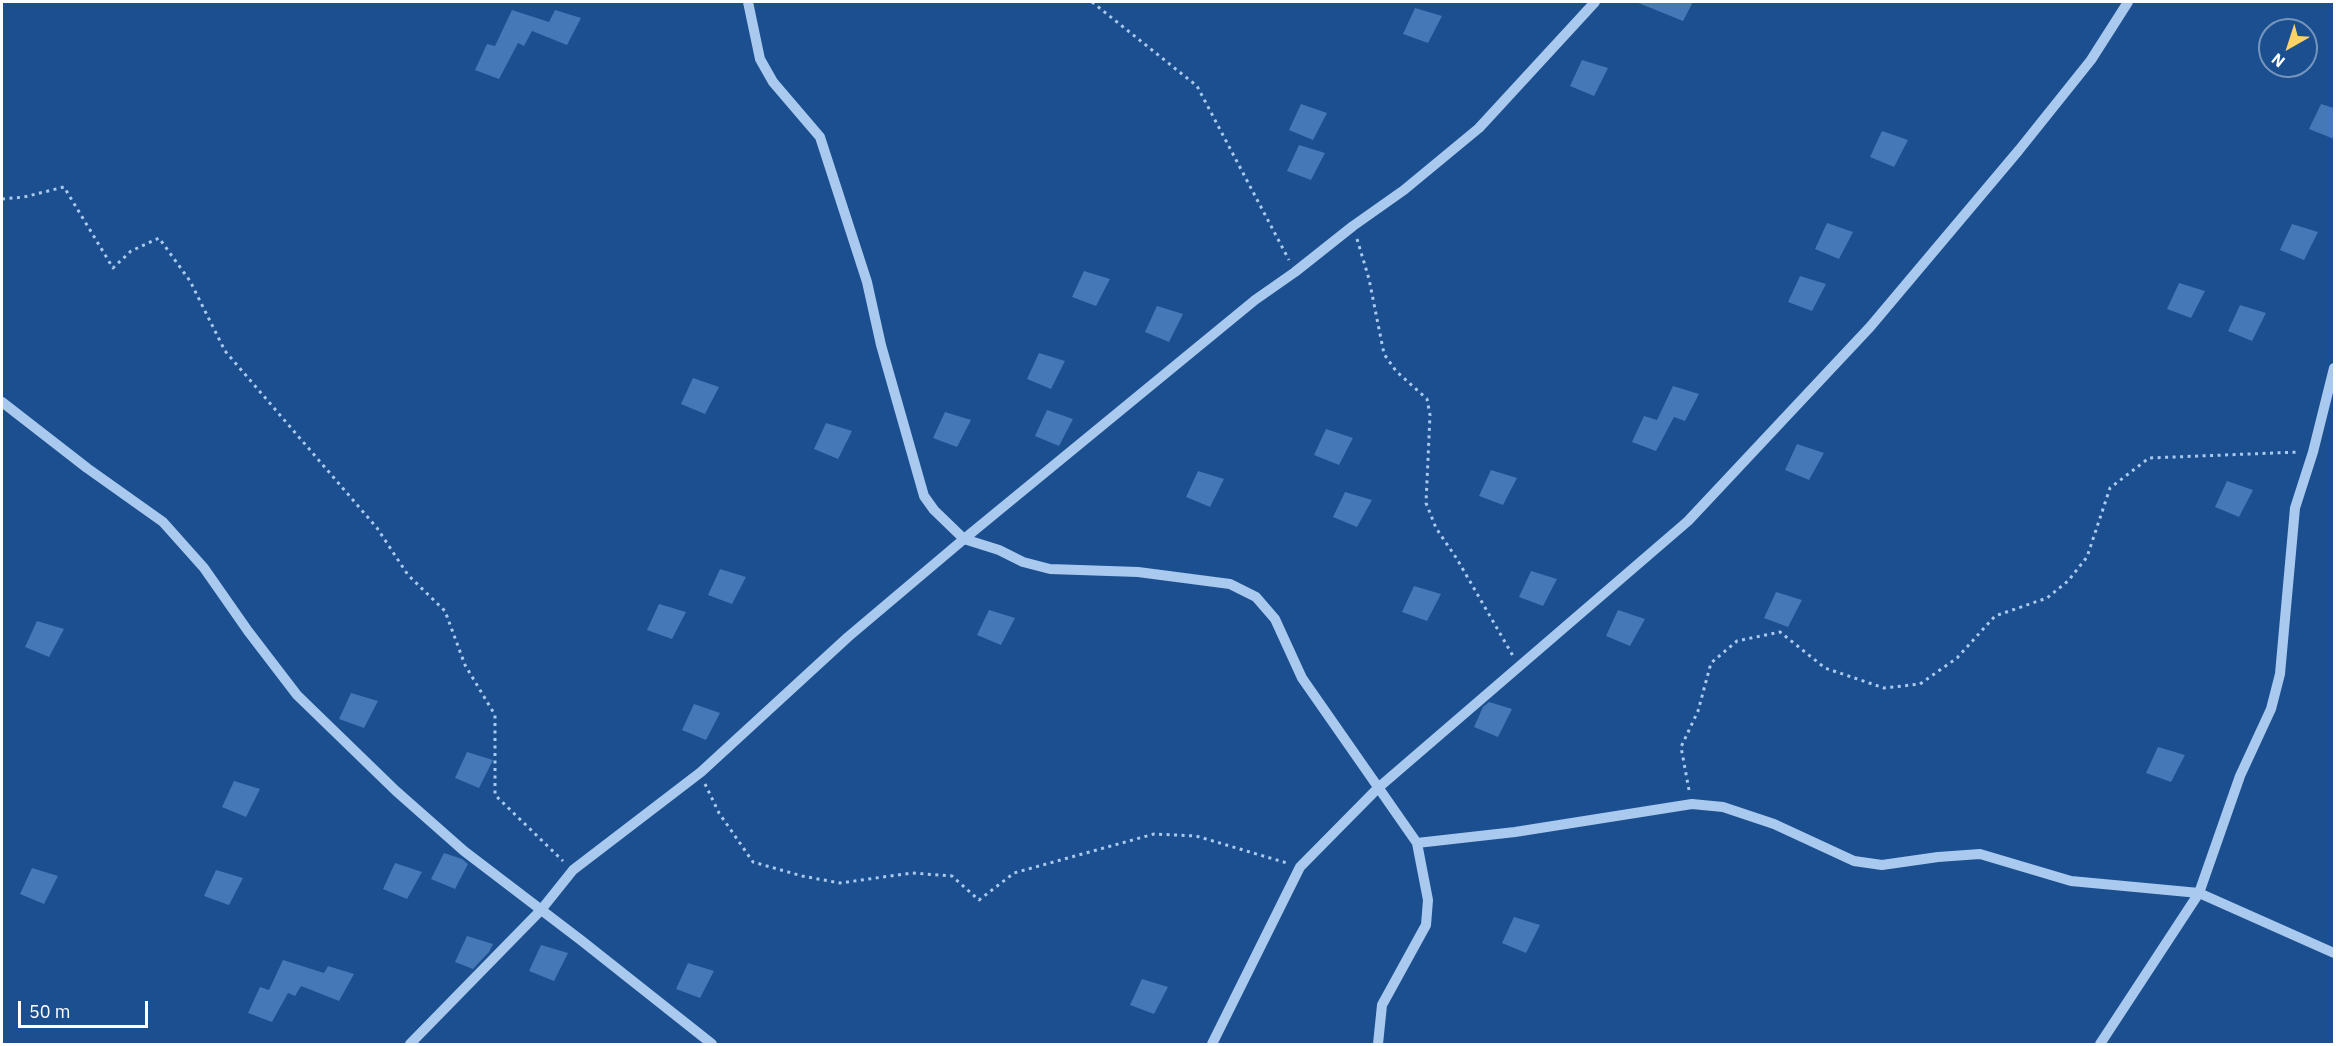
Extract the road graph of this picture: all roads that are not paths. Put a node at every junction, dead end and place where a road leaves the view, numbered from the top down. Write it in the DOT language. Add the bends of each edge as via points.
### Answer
graph roads {
  1 [pos="748,2"];
  2 [pos="1595,2"];
  3 [pos="2128,2"];
  4 [pos="2334,368"];
  5 [pos="2,402"];
  6 [pos="964,539"];
  7 [pos="1378,788"];
  8 [pos="1417,843"];
  9 [pos="2199,892"];
  10 [pos="541,910"];
  11 [pos="2334,952"];
  12 [pos="410,1044"];
  13 [pos="712,1044"];
  14 [pos="1212,1044"];
  15 [pos="1378,1044"];
  16 [pos="2100,1044"];
  1 -- 6 [label="street" via="760,59 773,82 820,137 867,282 924,496"];
  2 -- 6 [label="street" via="1479,128 1404,190 1255,300"];
  3 -- 7 [label="street" via="2076,78 2019,150 1870,327 1688,521"];
  4 -- 9 [label="street" via="2295,507 2280,674 2271,709 2240,776"];
  5 -- 10 [label="street" via="163,522 204,568 312,711 464,851"];
  6 -- 7 [label="street" via="1050,569 1138,572 1230,584 1256,597 1275,619 1302,678"];
  6 -- 10 [label="street" via="701,772 573,870"];
  7 -- 8 [label="street"];
  7 -- 14 [label="street" via="1300,867"];
  8 -- 9 [label="street" via="1692,804 1723,807 1774,824 1854,861 1882,866 1980,854 2071,881"];
  8 -- 15 [label="street" via="1428,900 1426,925 1382,1005"];
  9 -- 11 [label="street"];
  9 -- 16 [label="street"];
  10 -- 12 [label="street"];
  10 -- 13 [label="street"];
}
